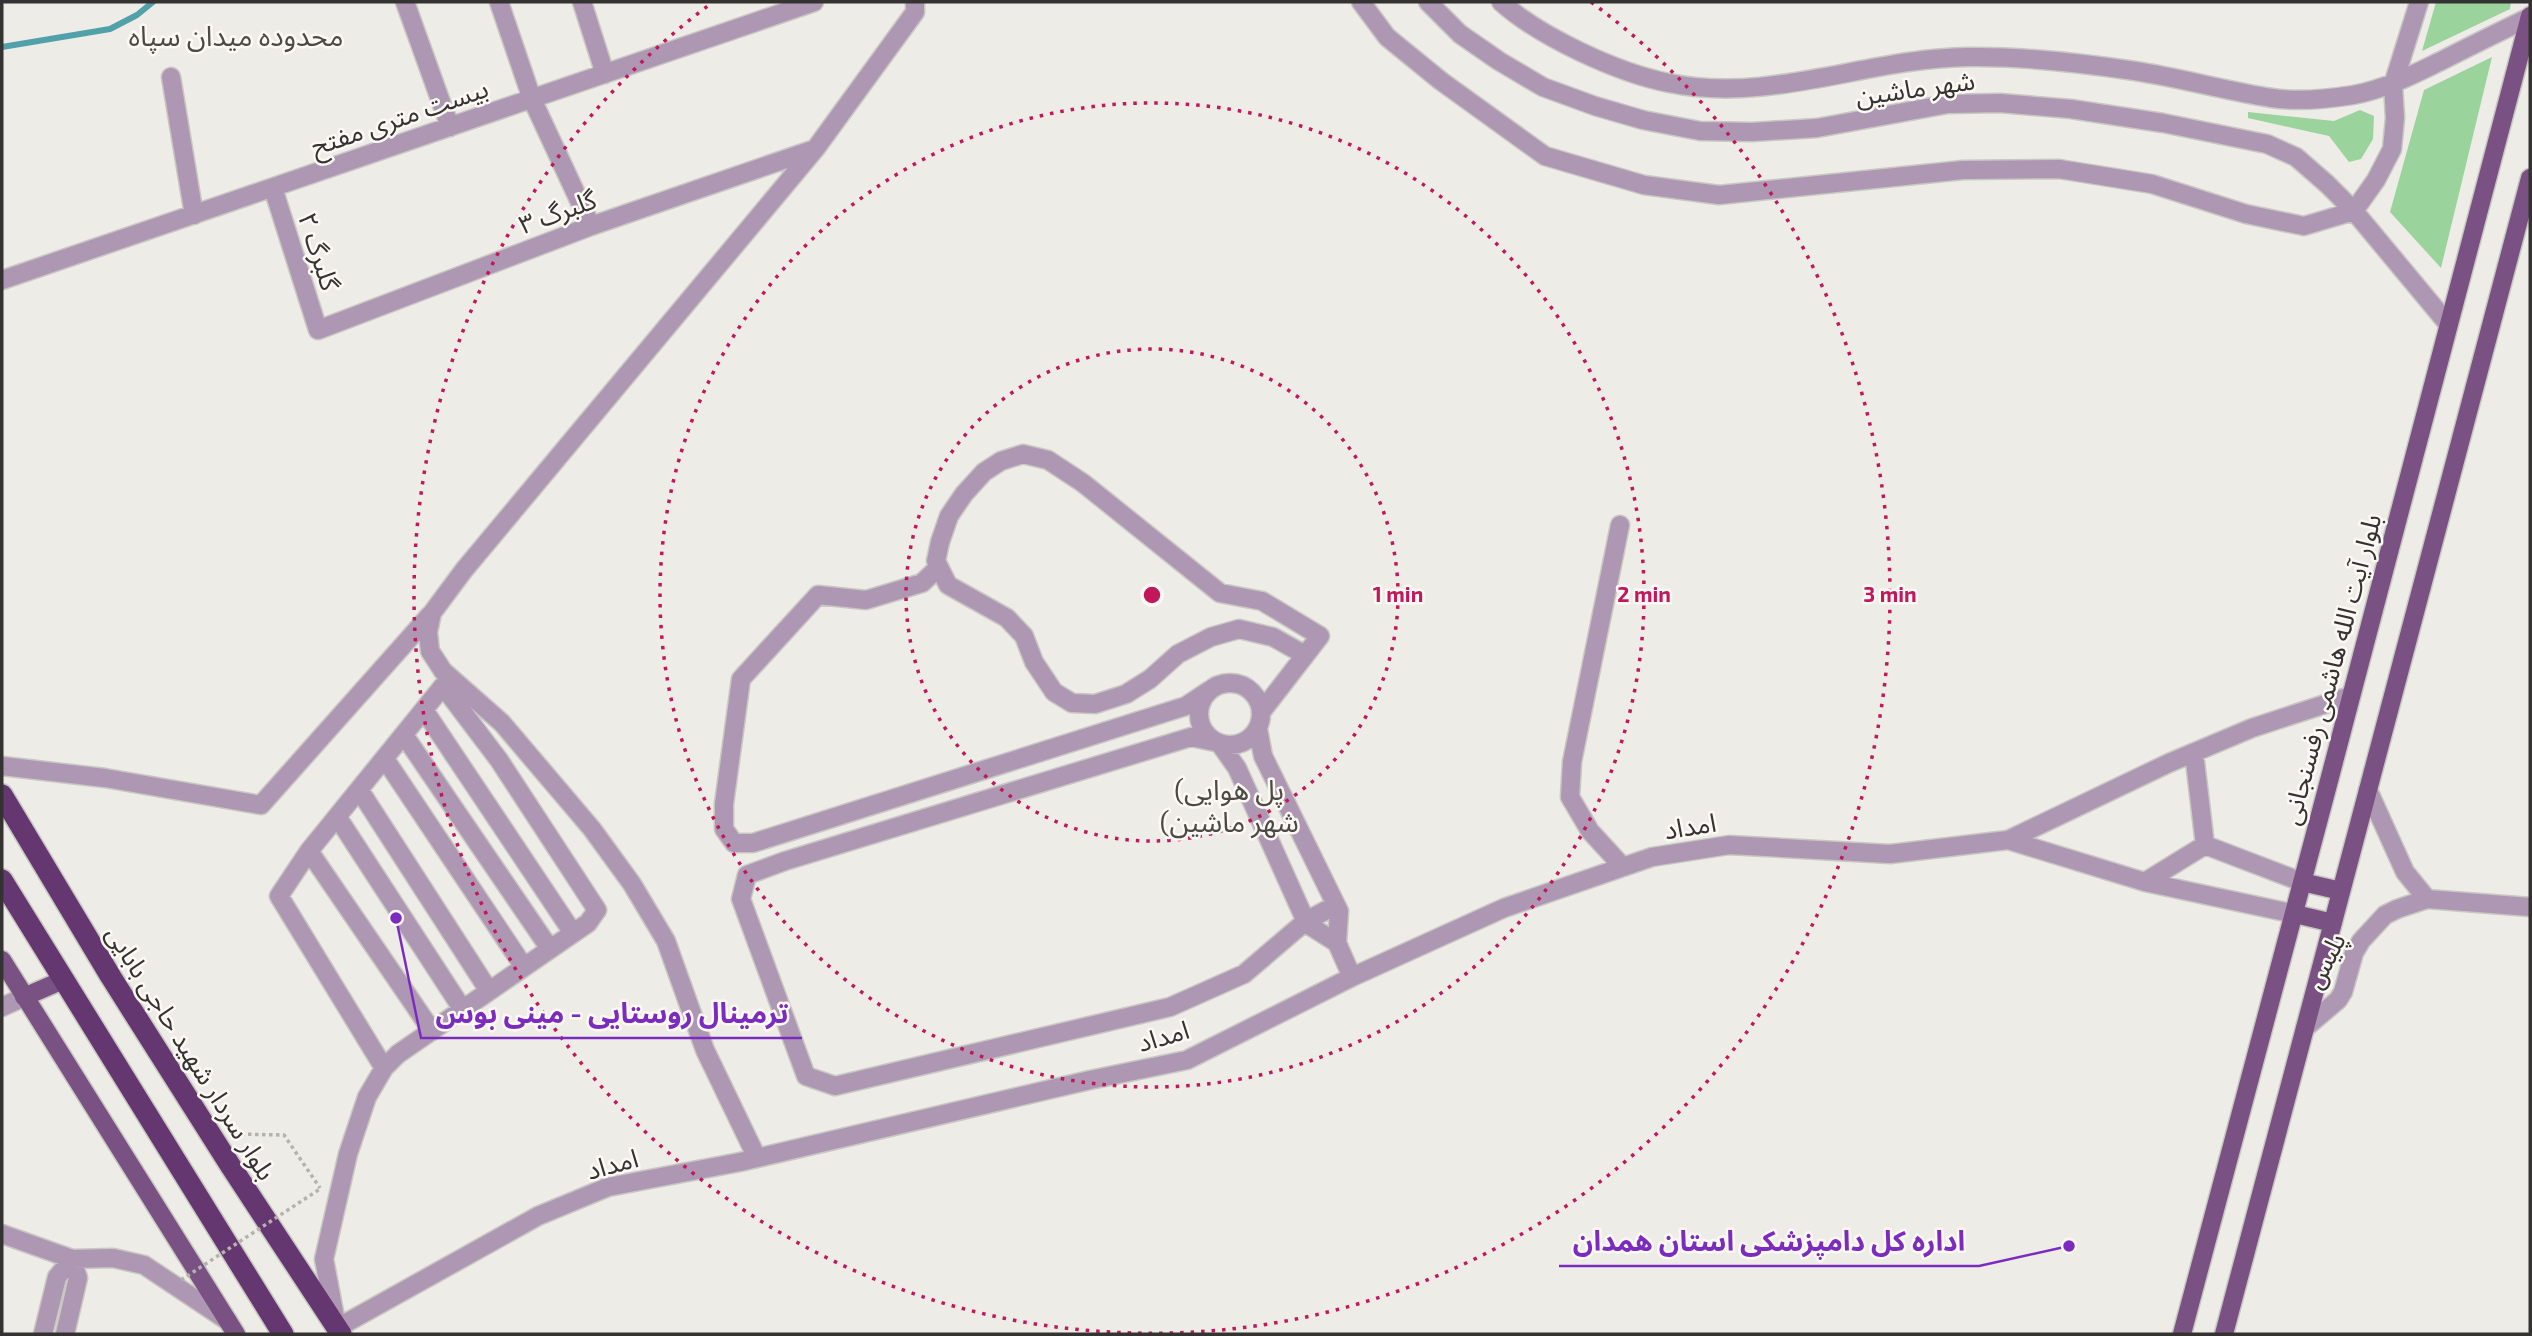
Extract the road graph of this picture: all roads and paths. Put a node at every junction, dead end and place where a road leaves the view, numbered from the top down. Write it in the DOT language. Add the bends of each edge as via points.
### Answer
graph roads {
  1 [pos="405,2"];
  2 [pos="499,2"];
  3 [pos="582,2"];
  4 [pos="814,2"];
  5 [pos="915,2"];
  6 [pos="1361,2"];
  7 [pos="1427,2"];
  8 [pos="1501,2"];
  9 [pos="2419,2"];
  10 [pos="2530,16"];
  11 [pos="605,74"];
  12 [pos="171,77"];
  13 [pos="2393,85"];
  14 [pos="532,99"];
  15 [pos="450,127"];
  16 [pos="816,148"];
  17 [pos="2530,178"];
  18 [pos="272,188"];
  19 [pos="2354,211"];
  20 [pos="194,215"];
  21 [pos="591,226"];
  22 [pos="2,280"];
  23 [pos="2448,324"];
  24 [pos="318,330"];
  25 [pos="1620,525"];
  26 [pos="939,567"];
  27 [pos="432,613"];
  28 [pos="1305,655"];
  29 [pos="1210,690"];
  30 [pos="2350,696"];
  31 [pos="424,710"];
  32 [pos="1262,711"];
  33 [pos="1258,729"];
  34 [pos="404,735"];
  35 [pos="1218,743"];
  36 [pos="2194,753"];
  37 [pos="385,759"];
  38 [pos="2,766"];
  39 [pos="2368,790"];
  40 [pos="359,791"];
  41 [pos="2,795"];
  42 [pos="2,815"];
  43 [pos="338,818"];
  44 [pos="2008,840"];
  45 [pos="30,841"];
  46 [pos="753,843"];
  47 [pos="2205,845"];
  48 [pos="309,851"];
  49 [pos="1622,867"];
  50 [pos="764,869"];
  51 [pos="2,880"];
  52 [pos="2145,882"];
  53 [pos="2302,882"];
  54 [pos="2341,891"];
  55 [pos="2427,900"];
  56 [pos="1336,905"];
  57 [pos="2530,907"];
  58 [pos="2295,914"];
  59 [pos="1306,921"];
  60 [pos="2333,923"];
  61 [pos="573,933"];
  62 [pos="1337,943"];
  63 [pos="550,949"];
  64 [pos="2,960"];
  65 [pos="524,967"];
  66 [pos="1352,977"];
  67 [pos="63,979"];
  68 [pos="489,991"];
  69 [pos="24,997"];
  70 [pos="2,1007"];
  71 [pos="463,1010"];
  72 [pos="2305,1028"];
  73 [pos="432,1031"];
  74 [pos="384,1068"];
  75 [pos="211,1134"];
  76 [pos="757,1158"];
  77 [pos="2,1234"];
  78 [pos="72,1259"];
  79 [pos="181,1280"];
  80 [pos="232,1328"];
  81 [pos="339,1331"];
  82 [pos="43,1334"];
  83 [pos="65,1334"];
  84 [pos="283,1334"];
  85 [pos="2182,1334"];
  86 [pos="2224,1334"];
  1 -- 15 [label="street"];
  2 -- 14 [label="street"];
  3 -- 11 [label="street"];
  4 -- 11 [label="street, بیست متری مفتح"];
  5 -- 16 [label="street" via="915,12"];
  6 -- 19 [label="street" via="1387,37 1545,156 1644,185 1719,195 1963,170 2059,169 2152,184 2246,214 2304,226"];
  7 -- 19 [label="street, شهر ماشین" via="1460,34 1543,87 1643,120 1700,131 1752,132 1817,128 1948,104 2071,109 2267,144 2296,158"];
  8 -- 13 [label="street, شهر ماشین" via="1558,42 1617,66 1668,83 1722,90 1786,85 1925,60 1969,57 2135,71 2275,99 2313,99"];
  9 -- 13 [label="street"];
  10 -- 13 [label="street, شهر ماشین"];
  10 -- 23 [label="main road, بلوار آیت الله هاشمی رفسنجانی"];
  11 -- 14 [label="street, بیست متری مفتح"];
  12 -- 20 [label="street"];
  13 -- 19 [label="street" via="2392,149"];
  14 -- 15 [label="street, بیست متری مفتح"];
  14 -- 21 [label="street"];
  15 -- 18 [label="street, بیست متری مفتح"];
  16 -- 21 [label="street, گلبرگ ۳"];
  16 -- 27 [label="street"];
  17 -- 39 [label="main road"];
  18 -- 20 [label="street, بیست متری مفتح"];
  18 -- 24 [label="street, گلبرگ ۲"];
  19 -- 23 [label="street, شهر ماشین"];
  20 -- 22 [label="street, بیست متری مفتح"];
  21 -- 24 [label="street, گلبرگ ۳"];
  23 -- 30 [label="main road, بلوار آیت الله هاشمی رفسنجانی"];
  25 -- 49 [label="street" via="1572,762 1570,797 1590,831"];
  26 -- 28 [label="street" via="948,585 1007,618 1024,636 1054,692 1072,703 1094,704 1126,694 1178,654 1239,629 1273,637"];
  26 -- 28 [label="street" via="940,541 964,494 984,472 1024,454 1048,460 1083,484 1220,593 1262,601 1320,636"];
  26 -- 46 [label="street" via="922,583 866,600 818,596 741,679 724,829 734,843"];
  27 -- 38 [label="street" via="261,805"];
  27 -- 76 [label="street" via="430,651 443,671 502,723 592,829 666,941 705,1050"];
  28 -- 32 [label="street"];
  29 -- 32 [label="street" via="1228,683 1246,687"];
  29 -- 35 [label="street" via="1199,717 1207,736"];
  29 -- 46 [label="street" via="1186,706"];
  30 -- 36 [label="street" via="2252,728"];
  30 -- 53 [label="main road, بلوار آیت الله هاشمی رفسنجانی"];
  31 -- 34 [label="street"];
  31 -- 61 [label="street"];
  31 -- 61 [label="street" via="443,686 499,760 597,910"];
  32 -- 33 [label="street"];
  33 -- 35 [label="street" via="1242,743"];
  33 -- 56 [label="street" via="1264,756"];
  34 -- 37 [label="street"];
  34 -- 63 [label="street"];
  35 -- 50 [label="street" via="1191,737"];
  35 -- 59 [label="street" via="1237,768"];
  36 -- 44 [label="street"];
  36 -- 47 [label="street"];
  37 -- 40 [label="street"];
  37 -- 65 [label="street"];
  39 -- 54 [label="main road"];
  39 -- 55 [label="street" via="2405,872"];
  40 -- 43 [label="street"];
  40 -- 68 [label="street"];
  41 -- 45 [label="highway, بلوار سردار شهید حاجی بابایی"];
  42 -- 45 [label="main road"];
  43 -- 48 [label="street"];
  43 -- 71 [label="street"];
  44 -- 49 [label="street, امداد" via="1890,854 1730,845 1652,857"];
  44 -- 52 [label="street"];
  45 -- 75 [label="highway, بلوار سردار شهید حاجی بابایی"];
  46 -- 50 [label="street" via="749,861"];
  47 -- 52 [label="street"];
  47 -- 53 [label="street"];
  48 -- 73 [label="street"];
  48 -- 74 [label="street" via="279,896"];
  49 -- 66 [label="street, امداد" via="1504,908"];
  50 -- 59 [label="street" via="747,875 741,899 806,1076 835,1086 1170,1007 1244,974"];
  51 -- 67 [label="highway"];
  52 -- 58 [label="street"];
  53 -- 54 [label="main road"];
  53 -- 58 [label="main road, بلوار آیت الله هاشمی رفسنجانی"];
  54 -- 60 [label="main road"];
  55 -- 57 [label="street, پلیس"];
  55 -- 72 [label="street, پلیس" via="2385,915 2354,953 2338,1000"];
  56 -- 59 [label="street"];
  56 -- 62 [label="street"];
  58 -- 60 [label="main road"];
  58 -- 85 [label="main road, بلوار آیت الله هاشمی رفسنجانی"];
  59 -- 62 [label="street"];
  60 -- 72 [label="main road"];
  61 -- 63 [label="street"];
  62 -- 66 [label="street"];
  63 -- 65 [label="street"];
  64 -- 69 [label="main road"];
  65 -- 68 [label="street"];
  66 -- 76 [label="street, امداد" via="1188,1060"];
  67 -- 69 [label="main road"];
  67 -- 84 [label="highway"];
  68 -- 71 [label="street"];
  69 -- 70 [label="street"];
  69 -- 80 [label="main road"];
  71 -- 73 [label="street"];
  72 -- 86 [label="main road"];
  73 -- 74 [label="street"];
  74 -- 81 [label="street" via="367,1097 348,1154 324,1259"];
  75 -- 79 [label="path, bridge" via="284,1135 320,1189"];
  75 -- 81 [label="highway, بلوار سردار شهید حاجی بابایی"];
  76 -- 81 [label="street, امداد" via="608,1188 538,1216"];
  77 -- 78 [label="street"];
  78 -- 80 [label="street" via="113,1258 144,1265"];
  78 -- 82 [label="street" via="57,1277"];
  78 -- 83 [label="street" via="78,1278"];
}
